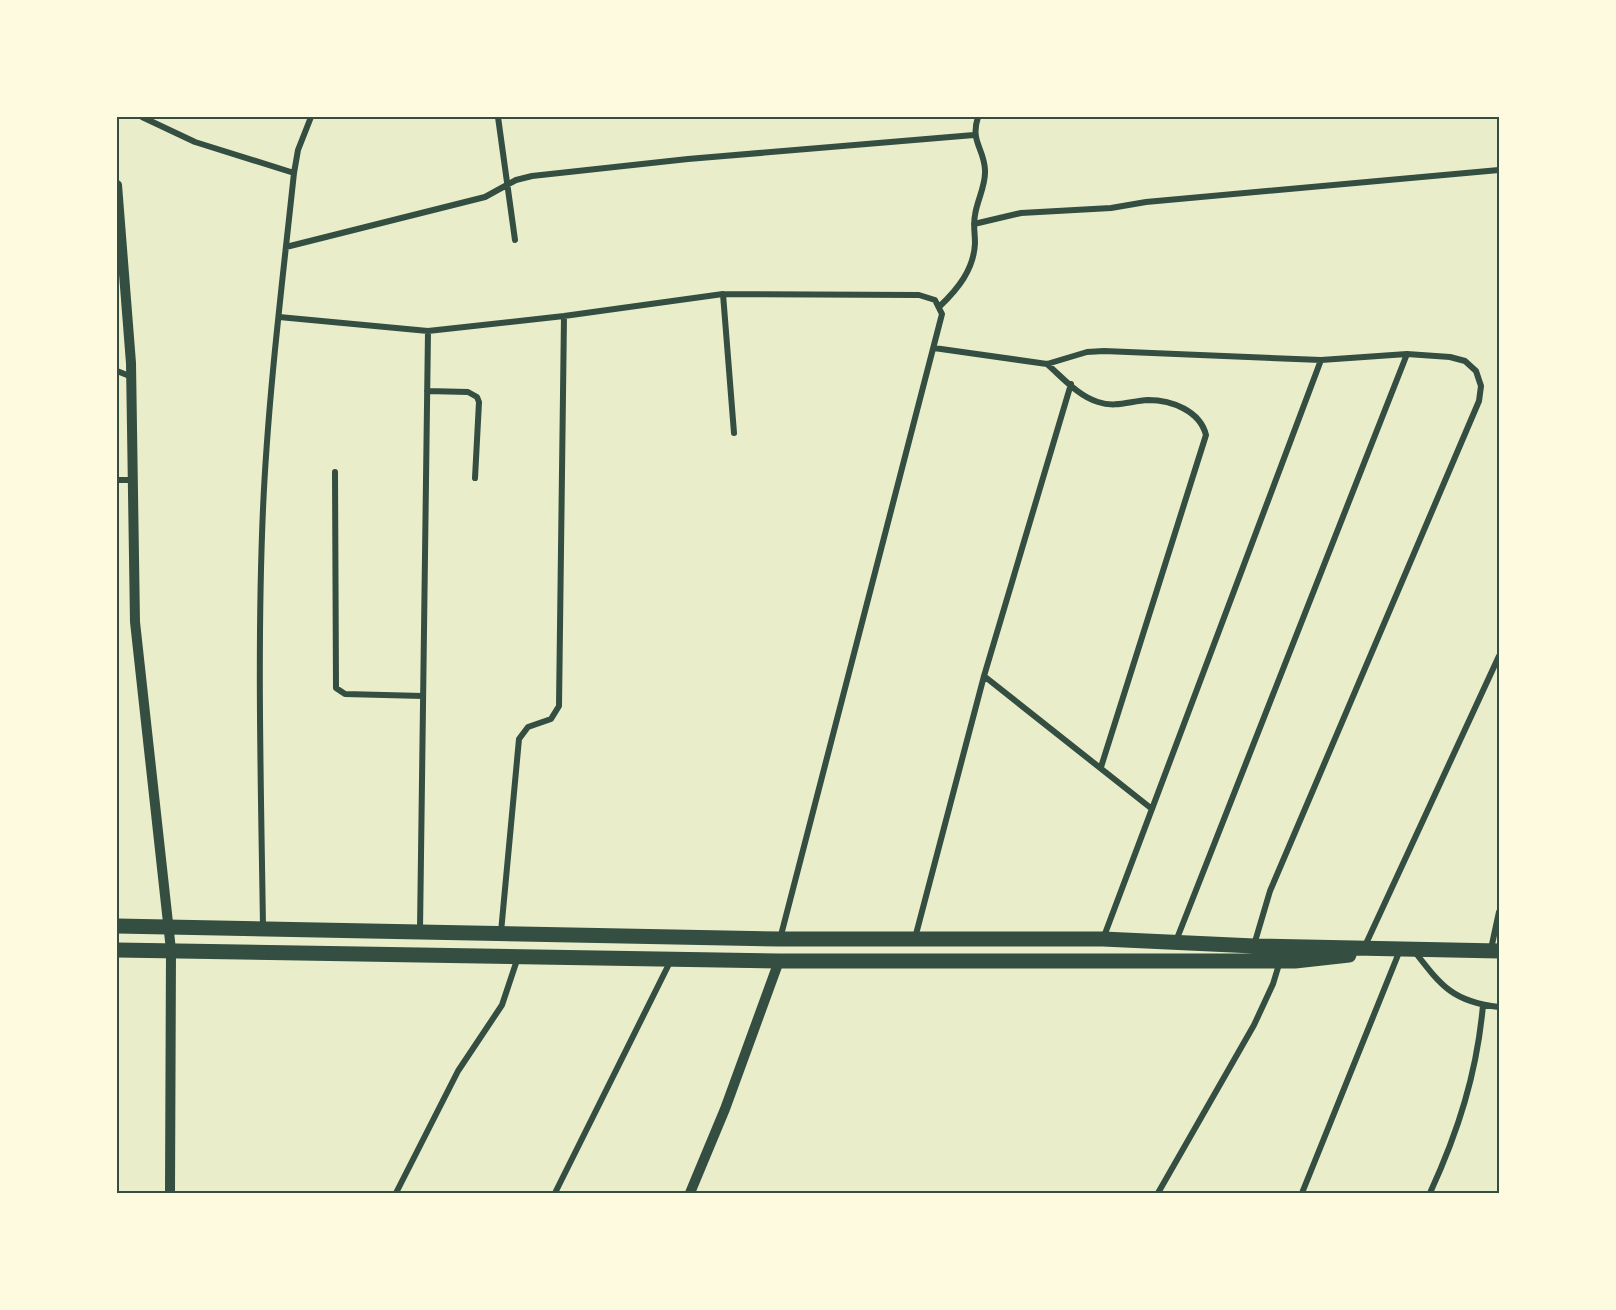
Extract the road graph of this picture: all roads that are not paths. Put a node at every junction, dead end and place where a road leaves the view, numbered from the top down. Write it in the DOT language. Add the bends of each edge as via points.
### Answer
graph roads {
  1 [pos="141,117"];
  2 [pos="311,117"];
  3 [pos="498,117"];
  4 [pos="978,117"];
  5 [pos="974,135"];
  6 [pos="1499,170"];
  7 [pos="294,173"];
  8 [pos="117,185"];
  9 [pos="509,185"];
  10 [pos="119,199"];
  11 [pos="974,224"];
  12 [pos="515,240"];
  13 [pos="286,247"];
  14 [pos="723,294"];
  15 [pos="940,306"];
  16 [pos="564,316"];
  17 [pos="279,317"];
  18 [pos="428,331"];
  19 [pos="934,348"];
  20 [pos="1407,354"];
  21 [pos="1321,360"];
  22 [pos="1047,364"];
  23 [pos="117,371"];
  24 [pos="132,377"];
  25 [pos="1071,384"];
  26 [pos="427,391"];
  27 [pos="734,433"];
  28 [pos="335,472"];
  29 [pos="475,478"];
  30 [pos="117,480"];
  31 [pos="133,480"];
  32 [pos="1499,656"];
  33 [pos="984,676"];
  34 [pos="423,696"];
  35 [pos="1101,767"];
  36 [pos="1152,809"];
  37 [pos="1499,912"];
  38 [pos="1498,924"];
  39 [pos="117,926"];
  40 [pos="169,927"];
  41 [pos="263,927"];
  42 [pos="420,930"];
  43 [pos="501,933"];
  44 [pos="780,939"];
  45 [pos="915,939"];
  46 [pos="1103,939"];
  47 [pos="1176,942"];
  48 [pos="1254,946"];
  49 [pos="1364,948"];
  50 [pos="1407,949"];
  51 [pos="117,950"];
  52 [pos="171,950"];
  53 [pos="1495,951"];
  54 [pos="518,957"];
  55 [pos="671,959"];
  56 [pos="780,961"];
  57 [pos="1280,961"];
  58 [pos="1483,1005"];
  59 [pos="1499,1007"];
  60 [pos="170,1193"];
  61 [pos="396,1193"];
  62 [pos="555,1193"];
  63 [pos="690,1193"];
  64 [pos="1158,1193"];
  65 [pos="1302,1193"];
  66 [pos="1430,1193"];
  1 -- 7 [label="street" via="195,142"];
  2 -- 7 [label="street"];
  3 -- 9 [label="street"];
  4 -- 5 [label="street"];
  5 -- 9 [label="street" via="543,174 522,177"];
  5 -- 11 [label="street" via="985,168"];
  6 -- 11 [label="street" via="1111,208 1021,213"];
  7 -- 13 [label="street"];
  8 -- 10 [label="street"];
  9 -- 12 [label="street"];
  9 -- 13 [label="street" via="485,197"];
  10 -- 24 [label="street"];
  11 -- 15 [label="street" via="975,248 969,270"];
  13 -- 17 [label="street"];
  14 -- 15 [label="street" via="919,295"];
  14 -- 16 [label="street"];
  14 -- 27 [label="street"];
  15 -- 19 [label="street" via="942,314"];
  16 -- 18 [label="street"];
  16 -- 43 [label="street" via="559,706 551,719 528,727 519,740"];
  17 -- 18 [label="street"];
  17 -- 41 [label="street" via="261,576"];
  18 -- 26 [label="street"];
  19 -- 22 [label="street"];
  19 -- 44 [label="street"];
  20 -- 21 [label="street"];
  20 -- 47 [label="street"];
  20 -- 48 [label="street" via="1465,361 1476,371 1481,386 1479,401 1270,891"];
  21 -- 22 [label="street" via="1104,351"];
  21 -- 36 [label="street"];
  22 -- 25 [label="street"];
  23 -- 24 [label="street"];
  24 -- 31 [label="street"];
  25 -- 33 [label="street"];
  25 -- 35 [label="street" via="1088,398 1104,404 1147,400 1172,404 1196,416 1204,424 1206,435"];
  26 -- 29 [label="street" via="468,392 477,397"];
  26 -- 34 [label="street"];
  28 -- 34 [label="street" via="336,688 345,694"];
  30 -- 31 [label="street"];
  31 -- 40 [label="street" via="135,622"];
  32 -- 49 [label="street"];
  33 -- 35 [label="street"];
  33 -- 45 [label="street"];
  34 -- 42 [label="street"];
  35 -- 36 [label="street"];
  36 -- 46 [label="street"];
  37 -- 38 [label="street"];
  38 -- 53 [label="street"];
  39 -- 40 [label="highway"];
  40 -- 41 [label="highway"];
  40 -- 52 [label="street"];
  41 -- 42 [label="highway"];
  42 -- 43 [label="highway"];
  43 -- 44 [label="highway"];
  44 -- 45 [label="highway"];
  45 -- 46 [label="highway"];
  46 -- 47 [label="highway"];
  47 -- 48 [label="highway"];
  48 -- 49 [label="highway"];
  49 -- 50 [label="highway"];
  49 -- 57 [label="highway" via="1342,957"];
  50 -- 53 [label="highway"];
  50 -- 58 [label="street" via="1449,992"];
  50 -- 65 [label="street"];
  51 -- 52 [label="highway"];
  52 -- 54 [label="highway"];
  52 -- 60 [label="street"];
  54 -- 55 [label="highway"];
  54 -- 61 [label="street" via="502,1005 463,1063"];
  55 -- 56 [label="highway"];
  55 -- 62 [label="street"];
  56 -- 57 [label="highway"];
  56 -- 63 [label="street"];
  57 -- 64 [label="street" via="1254,1025"];
  58 -- 59 [label="street"];
  58 -- 66 [label="street" via="1467,1101"];
}
